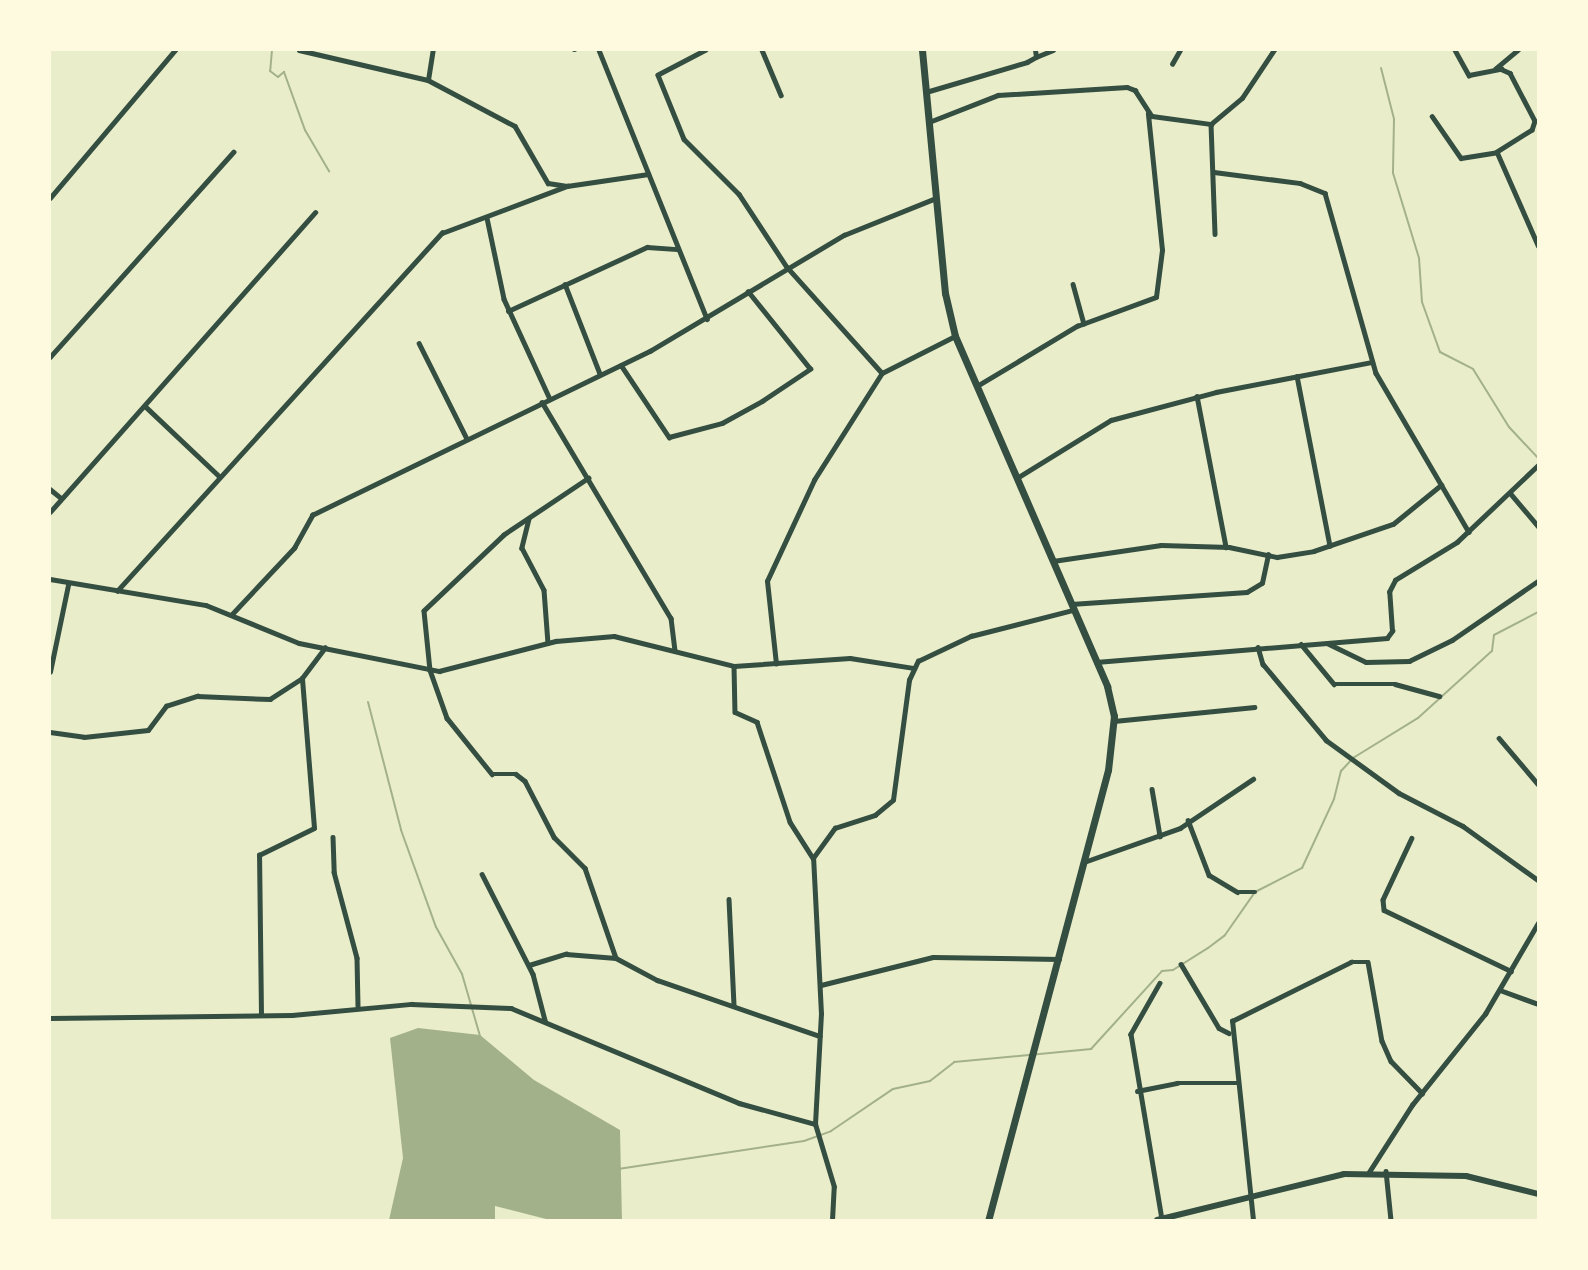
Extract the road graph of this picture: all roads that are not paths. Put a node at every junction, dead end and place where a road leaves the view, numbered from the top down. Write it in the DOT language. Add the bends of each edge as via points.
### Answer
graph roads {
  1 [pos="175,50"];
  2 [pos="299,50"];
  3 [pos="433,50"];
  4 [pos="599,50"];
  5 [pos="705,50"];
  6 [pos="762,50"];
  7 [pos="922,50"];
  8 [pos="1035,50"];
  9 [pos="1053,50"];
  10 [pos="1180,50"];
  11 [pos="1274,50"];
  12 [pos="1455,50"];
  13 [pos="1518,50"];
  14 [pos="1036,57"];
  15 [pos="1172,64"];
  16 [pos="1495,69"];
  17 [pos="428,80"];
  18 [pos="926,92"];
  19 [pos="781,95"];
  20 [pos="1148,114"];
  21 [pos="1432,116"];
  22 [pos="929,122"];
  23 [pos="1212,124"];
  24 [pos="233,152"];
  25 [pos="1497,152"];
  26 [pos="1214,172"];
  27 [pos="648,174"];
  28 [pos="567,186"];
  29 [pos="50,198"];
  30 [pos="936,198"];
  31 [pos="315,212"];
  32 [pos="487,218"];
  33 [pos="1215,234"];
  34 [pos="1537,242"];
  35 [pos="677,249"];
  36 [pos="787,267"];
  37 [pos="565,284"];
  38 [pos="1073,284"];
  39 [pos="748,292"];
  40 [pos="508,311"];
  41 [pos="707,319"];
  42 [pos="1084,324"];
  43 [pos="955,336"];
  44 [pos="419,343"];
  45 [pos="50,357"];
  46 [pos="1372,362"];
  47 [pos="621,364"];
  48 [pos="600,374"];
  49 [pos="882,374"];
  50 [pos="1297,375"];
  51 [pos="978,386"];
  52 [pos="1197,396"];
  53 [pos="550,399"];
  54 [pos="542,402"];
  55 [pos="145,406"];
  56 [pos="466,437"];
  57 [pos="1539,465"];
  58 [pos="220,477"];
  59 [pos="589,478"];
  60 [pos="1017,478"];
  61 [pos="1441,485"];
  62 [pos="50,489"];
  63 [pos="1510,494"];
  64 [pos="62,498"];
  65 [pos="50,513"];
  66 [pos="529,519"];
  67 [pos="1539,526"];
  68 [pos="1469,532"];
  69 [pos="1330,546"];
  70 [pos="1226,547"];
  71 [pos="1268,555"];
  72 [pos="1053,561"];
  73 [pos="50,579"];
  74 [pos="1539,581"];
  75 [pos="68,585"];
  76 [pos="117,591"];
  77 [pos="1072,607"];
  78 [pos="232,614"];
  79 [pos="1325,642"];
  80 [pos="548,643"];
  81 [pos="1301,644"];
  82 [pos="1258,647"];
  83 [pos="325,648"];
  84 [pos="675,650"];
  85 [pos="1095,662"];
  86 [pos="776,664"];
  87 [pos="734,666"];
  88 [pos="914,668"];
  89 [pos="430,670"];
  90 [pos="50,672"];
  91 [pos="302,678"];
  92 [pos="1439,696"];
  93 [pos="1254,707"];
  94 [pos="1114,721"];
  95 [pos="50,732"];
  96 [pos="1499,738"];
  97 [pos="1253,779"];
  98 [pos="1539,784"];
  99 [pos="1152,789"];
  100 [pos="1188,820"];
  101 [pos="1160,836"];
  102 [pos="333,837"];
  103 [pos="1412,838"];
  104 [pos="813,858"];
  105 [pos="1084,862"];
  106 [pos="482,874"];
  107 [pos="1539,880"];
  108 [pos="1255,892"];
  109 [pos="729,899"];
  110 [pos="1539,924"];
  111 [pos="616,958"];
  112 [pos="1059,959"];
  113 [pos="1181,964"];
  114 [pos="529,965"];
  115 [pos="1511,970"];
  116 [pos="1160,983"];
  117 [pos="821,985"];
  118 [pos="1500,990"];
  119 [pos="1539,1004"];
  120 [pos="358,1006"];
  121 [pos="734,1006"];
  122 [pos="261,1015"];
  123 [pos="50,1018"];
  124 [pos="545,1020"];
  125 [pos="1229,1033"];
  126 [pos="820,1036"];
  127 [pos="1238,1083"];
  128 [pos="1137,1091"];
  129 [pos="1422,1093"];
  130 [pos="815,1124"];
  131 [pos="1369,1172"];
  132 [pos="1386,1172"];
  133 [pos="1539,1194"];
  134 [pos="1250,1195"];
  135 [pos="1161,1220"];
  136 [pos="832,1221"];
  137 [pos="988,1221"];
  138 [pos="1253,1221"];
  139 [pos="1390,1221"];
  1 -- 29 [label="street"];
  2 -- 17 [label="street"];
  3 -- 17 [label="street"];
  4 -- 27 [label="street"];
  5 -- 36 [label="street" via="661,70 662,92 684,139 740,194"];
  6 -- 19 [label="street"];
  7 -- 18 [label="main road"];
  8 -- 14 [label="street"];
  9 -- 14 [label="street"];
  10 -- 15 [label="street"];
  11 -- 23 [label="street" via="1242,98"];
  12 -- 16 [label="street" via="1469,75"];
  13 -- 16 [label="street"];
  14 -- 18 [label="street"];
  16 -- 25 [label="street" via="1510,73 1534,121 1532,130"];
  17 -- 28 [label="street" via="515,126 540,175 548,183"];
  18 -- 22 [label="main road"];
  20 -- 22 [label="street" via="1134,90 1111,87 998,95"];
  20 -- 23 [label="street" via="1169,122"];
  20 -- 42 [label="street" via="1162,250 1160,290 1152,302"];
  21 -- 25 [label="street" via="1461,158"];
  22 -- 30 [label="main road"];
  23 -- 26 [label="street"];
  24 -- 45 [label="street"];
  25 -- 34 [label="street"];
  26 -- 33 [label="street"];
  26 -- 46 [label="street" via="1300,183 1325,193"];
  27 -- 28 [label="street"];
  27 -- 35 [label="street"];
  28 -- 32 [label="street"];
  30 -- 36 [label="street" via="875,220"];
  30 -- 43 [label="main road"];
  31 -- 55 [label="street"];
  32 -- 40 [label="street"];
  32 -- 58 [label="street" via="455,226 433,241"];
  35 -- 37 [label="street" via="647,247"];
  35 -- 41 [label="street"];
  36 -- 39 [label="street"];
  36 -- 49 [label="street"];
  37 -- 40 [label="street"];
  37 -- 48 [label="street"];
  38 -- 42 [label="street"];
  39 -- 41 [label="street"];
  39 -- 47 [label="street" via="810,369 762,401 722,423 669,436"];
  40 -- 53 [label="street"];
  41 -- 47 [label="street"];
  42 -- 51 [label="street"];
  43 -- 49 [label="street" via="934,342"];
  43 -- 51 [label="main road"];
  44 -- 56 [label="street"];
  46 -- 50 [label="street"];
  46 -- 61 [label="street"];
  47 -- 48 [label="street"];
  48 -- 53 [label="street"];
  49 -- 86 [label="street" via="814,480 768,574"];
  50 -- 52 [label="street"];
  50 -- 69 [label="street"];
  51 -- 60 [label="main road"];
  52 -- 60 [label="street" via="1111,420"];
  52 -- 70 [label="street"];
  53 -- 54 [label="street"];
  54 -- 56 [label="street"];
  54 -- 59 [label="street"];
  55 -- 58 [label="street"];
  55 -- 64 [label="street"];
  56 -- 78 [label="street" via="312,515 294,548"];
  57 -- 63 [label="street"];
  58 -- 76 [label="street"];
  59 -- 66 [label="street"];
  59 -- 84 [label="street" via="671,618"];
  60 -- 72 [label="main road"];
  61 -- 68 [label="street"];
  61 -- 69 [label="street" via="1393,524"];
  62 -- 64 [label="street"];
  63 -- 67 [label="street"];
  63 -- 68 [label="street"];
  64 -- 65 [label="street"];
  66 -- 80 [label="street" via="522,548 545,595"];
  66 -- 89 [label="street" via="428,605 422,630"];
  68 -- 79 [label="street" via="1395,580 1389,592 1390,636"];
  69 -- 71 [label="street"];
  70 -- 71 [label="street"];
  70 -- 72 [label="street" via="1161,545"];
  71 -- 77 [label="street" via="1262,583 1247,592"];
  72 -- 77 [label="main road"];
  73 -- 75 [label="street"];
  74 -- 79 [label="street" via="1452,640 1409,661 1366,662"];
  75 -- 76 [label="street"];
  75 -- 90 [label="street"];
  76 -- 78 [label="street" via="170,597"];
  77 -- 85 [label="main road"];
  77 -- 88 [label="street" via="971,636"];
  78 -- 83 [label="street" via="299,643"];
  79 -- 81 [label="street"];
  80 -- 84 [label="street" via="614,636"];
  80 -- 89 [label="street"];
  81 -- 82 [label="street"];
  81 -- 92 [label="street" via="1334,684 1395,684"];
  82 -- 85 [label="street"];
  82 -- 107 [label="street" via="1263,664 1326,740 1399,793 1463,826"];
  83 -- 89 [label="street"];
  83 -- 91 [label="street"];
  84 -- 87 [label="street"];
  85 -- 94 [label="main road"];
  86 -- 87 [label="street"];
  86 -- 88 [label="street" via="850,658"];
  87 -- 104 [label="street" via="735,712 757,722 790,822"];
  88 -- 104 [label="street" via="893,800 875,815 835,828"];
  89 -- 111 [label="street" via="456,731 492,774 516,774 525,781 554,837 585,868"];
  91 -- 95 [label="street" via="270,699 178,699 148,730 84,737"];
  91 -- 122 [label="street" via="314,828 260,855"];
  93 -- 94 [label="street"];
  94 -- 105 [label="main road" via="1108,770"];
  96 -- 98 [label="street"];
  97 -- 100 [label="street"];
  99 -- 101 [label="street"];
  100 -- 101 [label="street"];
  100 -- 108 [label="street" via="1209,875 1238,892"];
  101 -- 105 [label="street"];
  102 -- 120 [label="street" via="334,872 357,958"];
  103 -- 115 [label="street" via="1383,900 1384,910"];
  104 -- 117 [label="street"];
  105 -- 112 [label="main road"];
  106 -- 114 [label="street"];
  109 -- 121 [label="street"];
  110 -- 115 [label="street"];
  111 -- 114 [label="street" via="566,954"];
  111 -- 121 [label="street" via="657,980"];
  112 -- 117 [label="street" via="933,957"];
  112 -- 137 [label="main road"];
  113 -- 125 [label="street" via="1219,1028"];
  114 -- 124 [label="street"];
  115 -- 118 [label="street"];
  116 -- 128 [label="street" via="1131,1034"];
  117 -- 126 [label="street"];
  118 -- 119 [label="street"];
  118 -- 129 [label="street"];
  120 -- 122 [label="street"];
  120 -- 124 [label="street" via="511,1008"];
  121 -- 126 [label="street"];
  122 -- 123 [label="street"];
  124 -- 130 [label="street" via="739,1102"];
  125 -- 127 [label="street"];
  125 -- 129 [label="street" via="1232,1021 1278,997 1351,962 1368,962 1382,1041 1401,1073"];
  126 -- 130 [label="street"];
  127 -- 128 [label="street" via="1177,1083"];
  127 -- 134 [label="street"];
  128 -- 135 [label="street"];
  129 -- 131 [label="street"];
  130 -- 136 [label="street" via="834,1187"];
  131 -- 132 [label="street"];
  131 -- 134 [label="street" via="1317,1177"];
  132 -- 133 [label="street" via="1466,1176"];
  132 -- 139 [label="street"];
  134 -- 135 [label="street"];
  134 -- 138 [label="street"];
}
